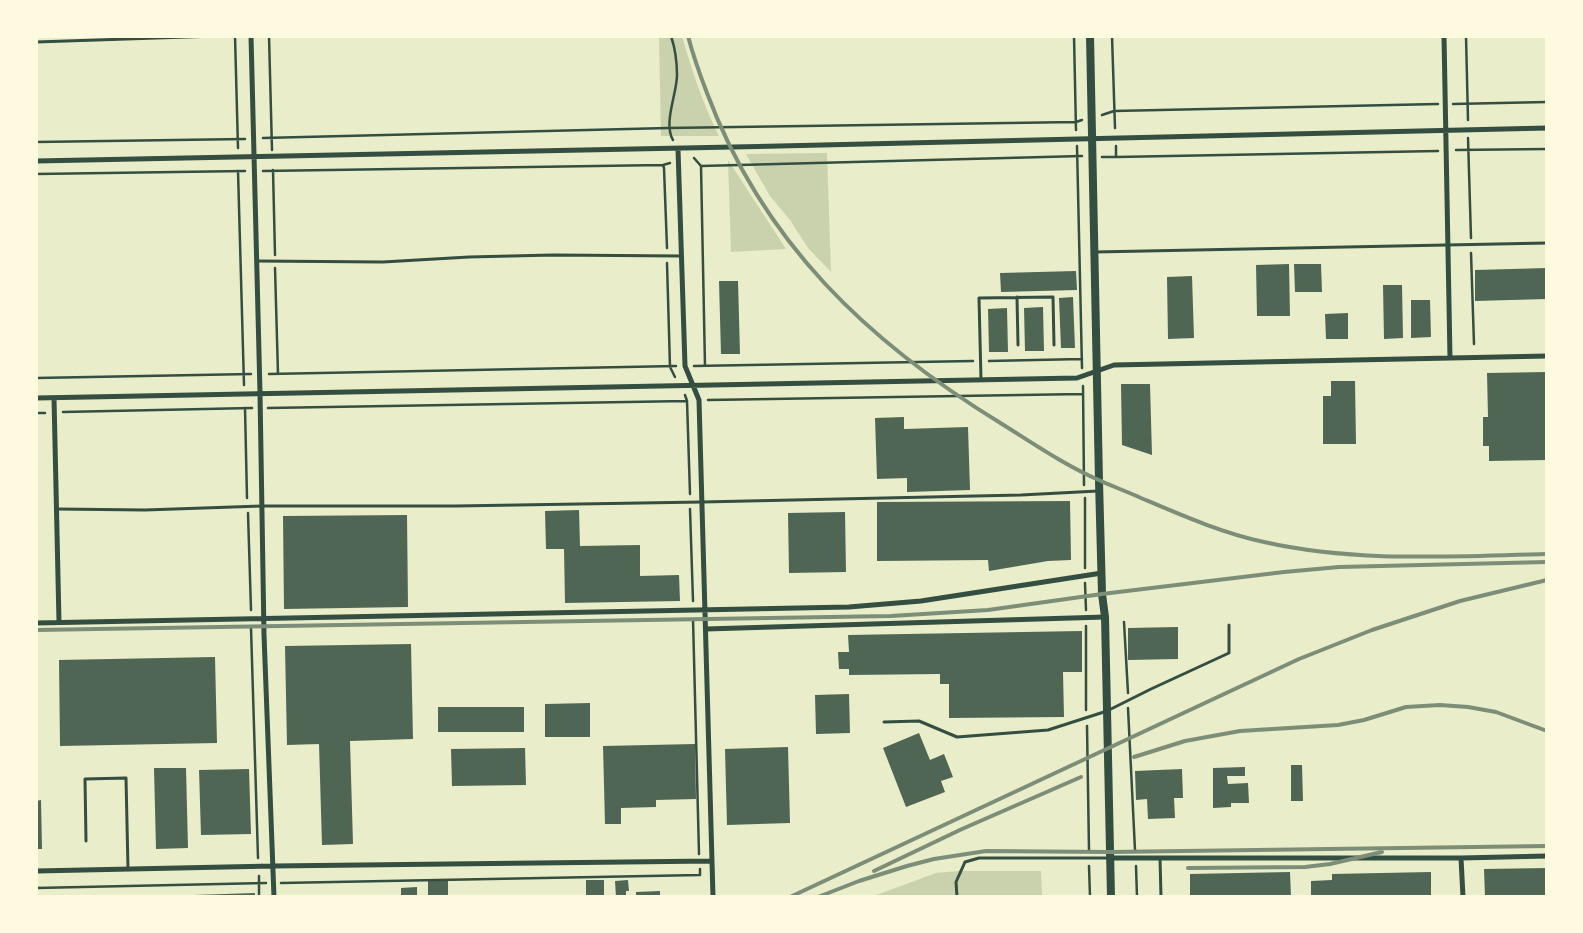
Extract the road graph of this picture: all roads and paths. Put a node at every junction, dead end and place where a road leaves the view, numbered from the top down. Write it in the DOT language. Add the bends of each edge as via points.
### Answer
graph roads {
  1 [pos="217,36"];
  2 [pos="235,36"];
  3 [pos="251,36"];
  4 [pos="269,36"];
  5 [pos="671,36"];
  6 [pos="1074,36"];
  7 [pos="1090,36"];
  8 [pos="1112,36"];
  9 [pos="1444,36"];
  10 [pos="1466,36"];
  11 [pos="36,42"];
  12 [pos="1547,102"];
  13 [pos="1468,103"];
  14 [pos="1446,104"];
  15 [pos="1114,111"];
  16 [pos="1076,122"];
  17 [pos="668,128"];
  18 [pos="1547,128"];
  19 [pos="1468,129"];
  20 [pos="1446,130"];
  21 [pos="1092,137"];
  22 [pos="1115,137"];
  23 [pos="254,138"];
  24 [pos="272,138"];
  25 [pos="1076,138"];
  26 [pos="238,139"];
  27 [pos="36,142"];
  28 [pos="678,149"];
  29 [pos="1547,149"];
  30 [pos="1469,150"];
  31 [pos="1446,151"];
  32 [pos="1077,156"];
  33 [pos="1092,157"];
  34 [pos="1116,157"];
  35 [pos="238,158"];
  36 [pos="254,158"];
  37 [pos="272,158"];
  38 [pos="36,161"];
  39 [pos="678,161"];
  40 [pos="663,165"];
  41 [pos="701,166"];
  42 [pos="272,170"];
  43 [pos="238,171"];
  44 [pos="254,171"];
  45 [pos="36,174"];
  46 [pos="1547,244"];
  47 [pos="1449,245"];
  48 [pos="1471,245"];
  49 [pos="1095,252"];
  50 [pos="667,256"];
  51 [pos="681,256"];
  52 [pos="257,261"];
  53 [pos="275,261"];
  54 [pos="1017,297"];
  55 [pos="1474,344"];
  56 [pos="1018,345"];
  57 [pos="1054,345"];
  58 [pos="1547,356"];
  59 [pos="1450,358"];
  60 [pos="1082,359"];
  61 [pos="980,361"];
  62 [pos="670,366"];
  63 [pos="685,366"];
  64 [pos="705,366"];
  65 [pos="1098,370"];
  66 [pos="244,374"];
  67 [pos="260,374"];
  68 [pos="278,374"];
  69 [pos="1083,376"];
  70 [pos="36,378"];
  71 [pos="981,380"];
  72 [pos="680,385"];
  73 [pos="693,385"];
  74 [pos="260,393"];
  75 [pos="244,394"];
  76 [pos="1083,394"];
  77 [pos="36,398"];
  78 [pos="54,398"];
  79 [pos="699,400"];
  80 [pos="687,401"];
  81 [pos="245,408"];
  82 [pos="261,408"];
  83 [pos="36,413"];
  84 [pos="54,413"];
  85 [pos="1100,490"];
  86 [pos="1084,492"];
  87 [pos="690,502"];
  88 [pos="702,502"];
  89 [pos="262,506"];
  90 [pos="248,507"];
  91 [pos="57,509"];
  92 [pos="1102,573"];
  93 [pos="1085,576"];
  94 [pos="693,611"];
  95 [pos="706,611"];
  96 [pos="1086,618"];
  97 [pos="1105,618"];
  98 [pos="251,620"];
  99 [pos="264,620"];
  100 [pos="60,622"];
  101 [pos="1124,622"];
  102 [pos="36,623"];
  103 [pos="1229,625"];
  104 [pos="706,629"];
  105 [pos="1128,700"];
  106 [pos="1107,711"];
  107 [pos="1086,717"];
  108 [pos="884,722"];
  109 [pos="86,842"];
  110 [pos="1547,856"];
  111 [pos="1089,858"];
  112 [pos="1110,858"];
  113 [pos="1136,858"];
  114 [pos="1160,858"];
  115 [pos="1461,858"];
  116 [pos="700,861"];
  117 [pos="712,861"];
  118 [pos="258,866"];
  119 [pos="273,866"];
  120 [pos="128,869"];
  121 [pos="36,871"];
  122 [pos="273,883"];
  123 [pos="259,884"];
  124 [pos="36,888"];
  125 [pos="259,897"];
  126 [pos="274,897"];
  127 [pos="713,897"];
  128 [pos="957,897"];
  129 [pos="1090,897"];
  130 [pos="1111,897"];
  131 [pos="1137,897"];
  132 [pos="1161,897"];
  133 [pos="1463,897"];
  1 -- 11 [label="lane"];
  2 -- 26 [label="path"];
  3 -- 23 [label="street"];
  4 -- 24 [label="path"];
  5 -- 17 [label="path" via="677,75"];
  6 -- 16 [label="path"];
  7 -- 21 [label="street"];
  8 -- 15 [label="path"];
  9 -- 14 [label="street"];
  10 -- 13 [label="path"];
  12 -- 13 [label="path"];
  13 -- 14 [label="path"];
  13 -- 19 [label="path"];
  14 -- 15 [label="path"];
  14 -- 20 [label="street"];
  15 -- 22 [label="path"];
  16 -- 17 [label="path"];
  16 -- 25 [label="path"];
  17 -- 24 [label="path"];
  17 -- 28 [label="path"];
  18 -- 19 [label="street"];
  19 -- 20 [label="street"];
  19 -- 30 [label="path"];
  20 -- 22 [label="street"];
  20 -- 31 [label="street"];
  21 -- 22 [label="street"];
  21 -- 25 [label="street"];
  21 -- 33 [label="street"];
  22 -- 34 [label="path"];
  23 -- 24 [label="path"];
  23 -- 26 [label="path"];
  23 -- 36 [label="street"];
  24 -- 37 [label="path"];
  25 -- 28 [label="street"];
  25 -- 32 [label="path"];
  26 -- 27 [label="path"];
  26 -- 35 [label="path"];
  28 -- 37 [label="street"];
  28 -- 39 [label="street"];
  29 -- 30 [label="path"];
  30 -- 31 [label="path"];
  30 -- 48 [label="path"];
  31 -- 34 [label="path"];
  31 -- 47 [label="street"];
  32 -- 33 [label="path"];
  32 -- 41 [label="path"];
  32 -- 60 [label="path"];
  33 -- 34 [label="path"];
  33 -- 49 [label="street"];
  35 -- 36 [label="street"];
  35 -- 38 [label="street"];
  35 -- 43 [label="path"];
  36 -- 37 [label="street"];
  36 -- 44 [label="street"];
  37 -- 42 [label="path"];
  39 -- 40 [label="path"];
  39 -- 41 [label="path" via="696,158"];
  39 -- 51 [label="street"];
  40 -- 42 [label="path"];
  40 -- 50 [label="path"];
  41 -- 64 [label="path"];
  42 -- 44 [label="path"];
  42 -- 53 [label="path"];
  43 -- 44 [label="path"];
  43 -- 45 [label="path"];
  43 -- 66 [label="path"];
  44 -- 52 [label="street"];
  46 -- 48 [label="lane"];
  47 -- 48 [label="lane"];
  47 -- 49 [label="lane"];
  47 -- 59 [label="street"];
  48 -- 55 [label="path"];
  49 -- 65 [label="street"];
  50 -- 51 [label="lane"];
  50 -- 53 [label="lane" via="543,255 383,262"];
  50 -- 62 [label="path"];
  51 -- 63 [label="street"];
  52 -- 53 [label="lane"];
  52 -- 67 [label="street"];
  53 -- 68 [label="path"];
  54 -- 56 [label="lane"];
  54 -- 57 [label="lane" via="1053,297"];
  54 -- 61 [label="lane" via="980,298"];
  58 -- 59 [label="street"];
  59 -- 65 [label="street" via="1114,365"];
  60 -- 61 [label="path"];
  60 -- 69 [label="path"];
  61 -- 64 [label="path"];
  61 -- 71 [label="lane"];
  62 -- 63 [label="path"];
  62 -- 68 [label="path"];
  62 -- 72 [label="path"];
  63 -- 64 [label="path"];
  63 -- 73 [label="street"];
  65 -- 69 [label="street"];
  65 -- 85 [label="street"];
  66 -- 67 [label="path"];
  66 -- 70 [label="path"];
  66 -- 75 [label="path"];
  67 -- 68 [label="path"];
  67 -- 74 [label="street"];
  69 -- 71 [label="street"];
  69 -- 76 [label="path"];
  71 -- 73 [label="street"];
  72 -- 73 [label="street"];
  72 -- 74 [label="street"];
  72 -- 80 [label="path"];
  73 -- 79 [label="street"];
  74 -- 75 [label="street"];
  74 -- 82 [label="street"];
  75 -- 78 [label="street"];
  75 -- 81 [label="path"];
  76 -- 79 [label="path"];
  76 -- 86 [label="path"];
  77 -- 78 [label="street"];
  78 -- 84 [label="street"];
  79 -- 80 [label="path"];
  79 -- 88 [label="street"];
  80 -- 82 [label="path"];
  80 -- 87 [label="path"];
  81 -- 82 [label="path"];
  81 -- 84 [label="path"];
  81 -- 90 [label="path"];
  82 -- 89 [label="street"];
  83 -- 84 [label="path"];
  84 -- 91 [label="street"];
  85 -- 86 [label="lane"];
  85 -- 92 [label="street"];
  86 -- 88 [label="lane"];
  86 -- 93 [label="path"];
  87 -- 88 [label="lane"];
  87 -- 89 [label="lane"];
  87 -- 94 [label="path"];
  88 -- 95 [label="street"];
  89 -- 90 [label="lane"];
  89 -- 99 [label="street"];
  90 -- 91 [label="lane"];
  90 -- 98 [label="path"];
  91 -- 100 [label="street"];
  92 -- 93 [label="street"];
  92 -- 97 [label="street"];
  93 -- 95 [label="street" via="881,606"];
  93 -- 96 [label="path"];
  94 -- 95 [label="street"];
  94 -- 99 [label="street"];
  94 -- 116 [label="path"];
  95 -- 104 [label="street"];
  96 -- 97 [label="street"];
  96 -- 104 [label="street"];
  96 -- 107 [label="path"];
  97 -- 106 [label="street"];
  98 -- 99 [label="street"];
  98 -- 100 [label="street"];
  98 -- 118 [label="path"];
  99 -- 119 [label="street"];
  100 -- 102 [label="street"];
  101 -- 105 [label="path"];
  103 -- 105 [label="lane" via="1229,653"];
  104 -- 117 [label="street"];
  105 -- 106 [label="lane"];
  105 -- 113 [label="path"];
  106 -- 107 [label="lane"];
  106 -- 112 [label="street"];
  107 -- 108 [label="lane" via="1048,730 957,737 919,721"];
  107 -- 111 [label="path"];
  109 -- 120 [label="lane" via="85,779 126,778"];
  110 -- 115 [label="street"];
  111 -- 112 [label="lane"];
  111 -- 128 [label="lane" via="979,858 965,862 956,882"];
  111 -- 129 [label="path"];
  112 -- 113 [label="street"];
  112 -- 130 [label="street"];
  113 -- 114 [label="street"];
  113 -- 131 [label="path"];
  114 -- 115 [label="street"];
  114 -- 132 [label="lane"];
  115 -- 133 [label="street"];
  116 -- 117 [label="street"];
  116 -- 119 [label="street"];
  116 -- 122 [label="path" via="700,875"];
  117 -- 127 [label="street"];
  118 -- 119 [label="street"];
  118 -- 120 [label="street"];
  118 -- 123 [label="path"];
  119 -- 122 [label="street"];
  120 -- 121 [label="street"];
  122 -- 123 [label="path"];
  122 -- 126 [label="street"];
  123 -- 124 [label="path"];
  123 -- 125 [label="path"];
}
